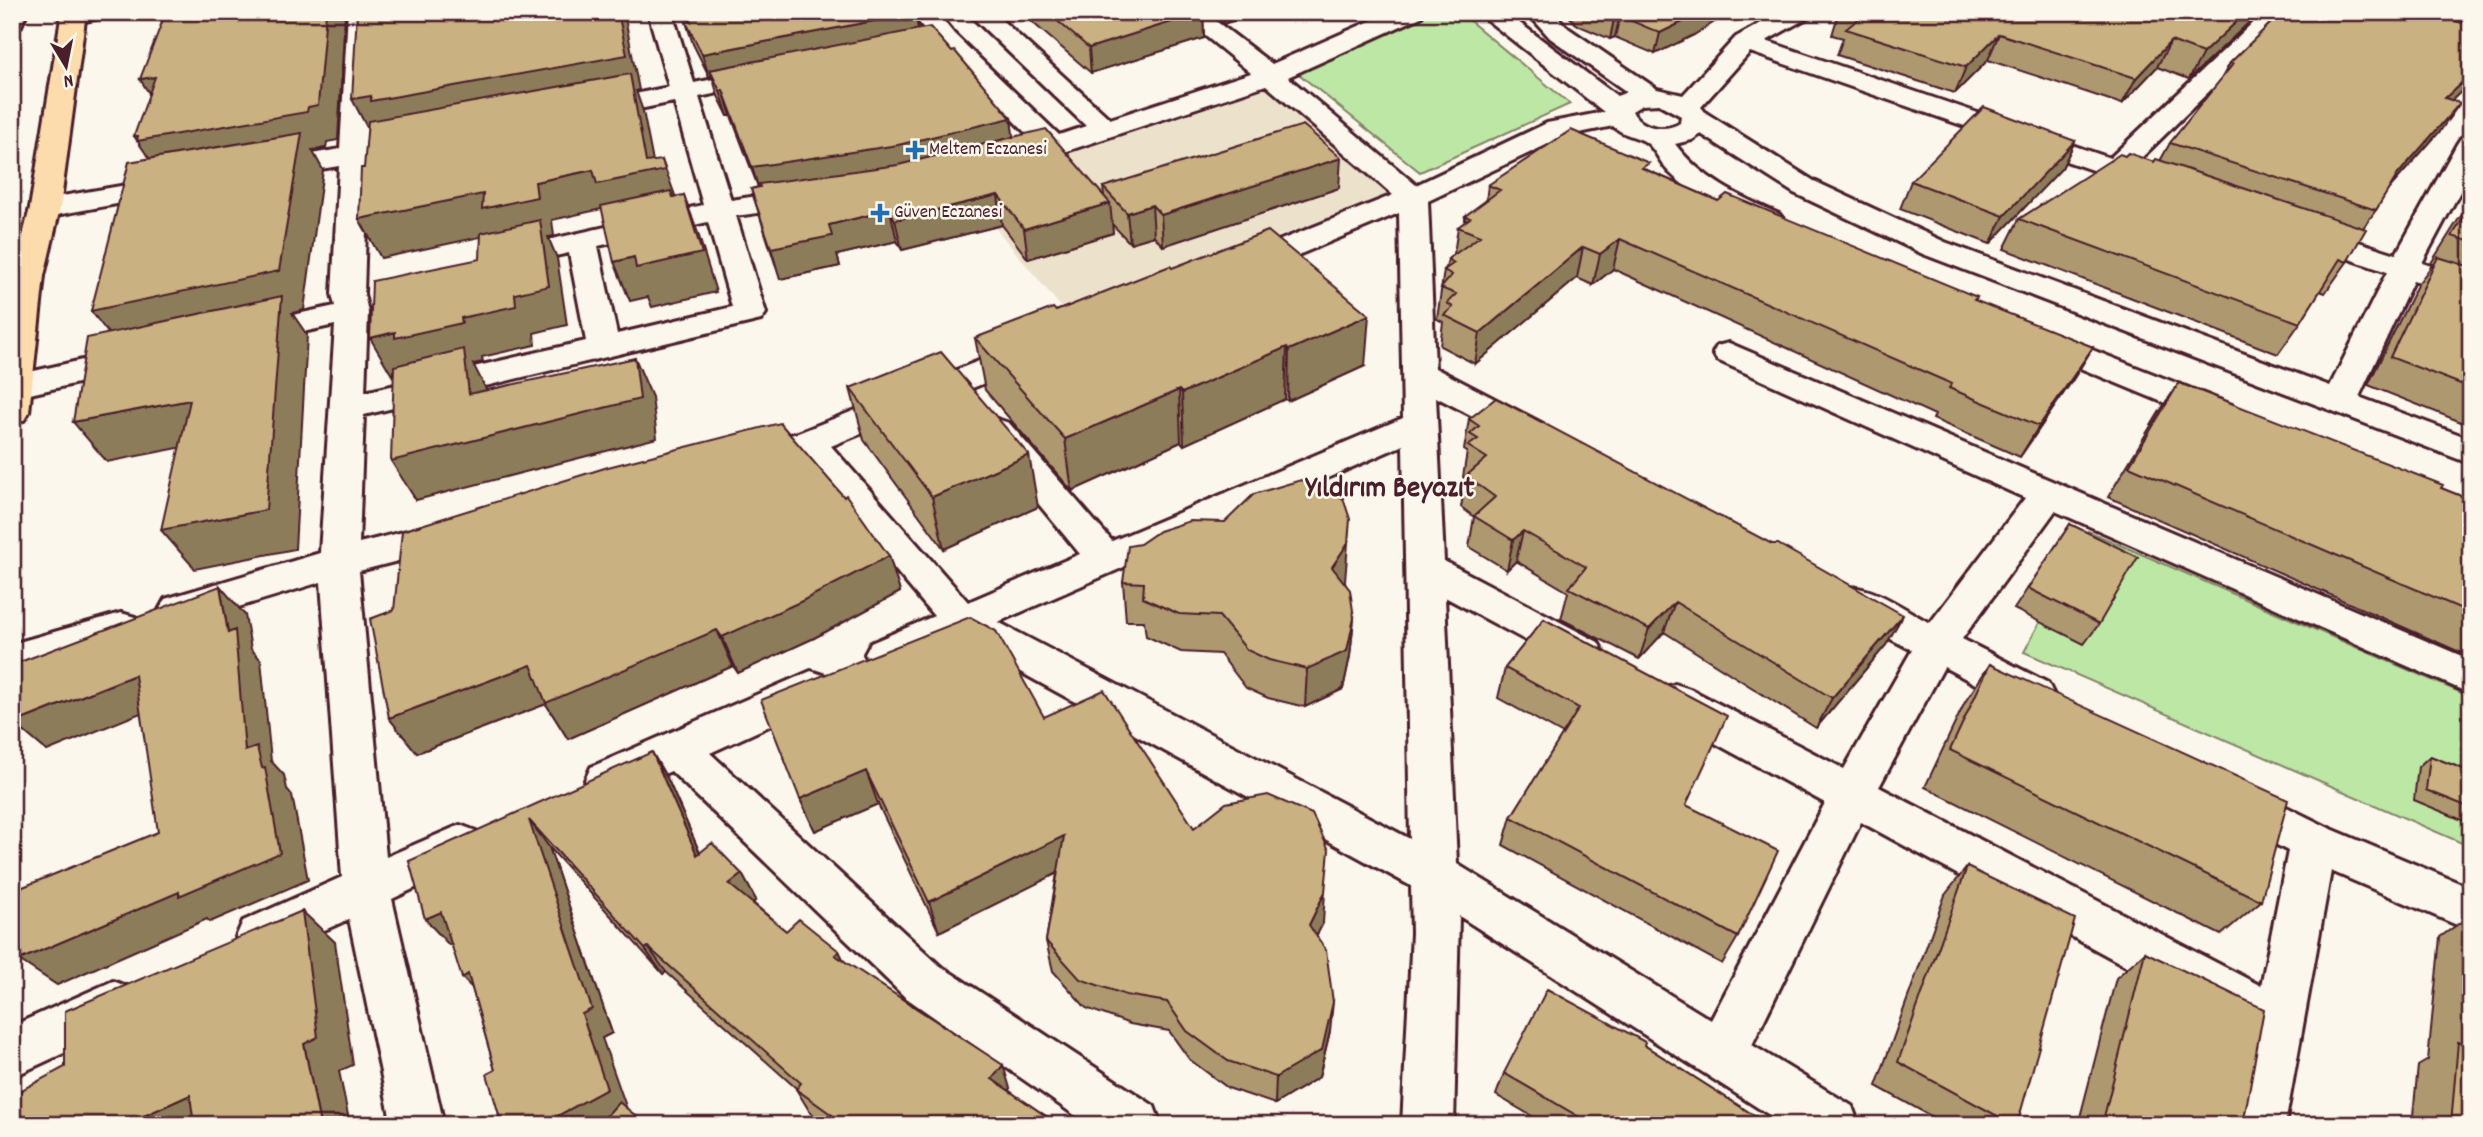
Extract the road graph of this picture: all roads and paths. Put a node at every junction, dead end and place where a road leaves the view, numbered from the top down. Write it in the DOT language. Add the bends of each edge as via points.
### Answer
graph roads {
  1 [pos="15,12"];
  2 [pos="360,12"];
  3 [pos="660,12"];
  4 [pos="923,12"];
  5 [pos="979,12"];
  6 [pos="1188,12"];
  7 [pos="1412,12"];
  8 [pos="1489,12"];
  9 [pos="1539,12"];
  10 [pos="1780,12"];
  11 [pos="1800,12"];
  12 [pos="2278,12"];
  13 [pos="80,14"];
  14 [pos="12,21"];
  15 [pos="1745,42"];
  16 [pos="789,72"];
  17 [pos="1270,75"];
  18 [pos="684,94"];
  19 [pos="1675,105"];
  20 [pos="1619,114"];
  21 [pos="561,117"];
  22 [pos="1557,129"];
  23 [pos="1106,130"];
  24 [pos="1649,135"];
  25 [pos="2471,144"];
  26 [pos="410,145"];
  27 [pos="1054,146"];
  28 [pos="355,155"];
  29 [pos="988,162"];
  30 [pos="2115,168"];
  31 [pos="247,173"];
  32 [pos="193,183"];
  33 [pos="2180,191"];
  34 [pos="839,192"];
  35 [pos="1413,197"];
  36 [pos="45,208"];
  37 [pos="720,210"];
  38 [pos="2273,223"];
  39 [pos="1792,230"];
  40 [pos="582,240"];
  41 [pos="478,264"];
  42 [pos="2404,268"];
  43 [pos="1210,279"];
  44 [pos="2471,290"];
  45 [pos="358,298"];
  46 [pos="2009,326"];
  47 [pos="219,341"];
  48 [pos="1057,341"];
  49 [pos="603,346"];
  50 [pos="166,352"];
  51 [pos="1729,352"];
  52 [pos="1418,373"];
  53 [pos="956,382"];
  54 [pos="15,399"];
  55 [pos="2339,402"];
  56 [pos="347,408"];
  57 [pos="2245,422"];
  58 [pos="1420,424"];
  59 [pos="808,442"];
  60 [pos="1566,451"];
  61 [pos="2471,452"];
  62 [pos="714,466"];
  63 [pos="2049,492"];
  64 [pos="486,525"];
  65 [pos="1107,560"];
  66 [pos="339,562"];
  67 [pos="1424,568"];
  68 [pos="1825,586"];
  69 [pos="960,620"];
  70 [pos="1936,644"];
  71 [pos="12,660"];
  72 [pos="2471,678"];
  73 [pos="2070,714"];
  74 [pos="676,749"];
  75 [pos="2203,784"];
  76 [pos="577,793"];
  77 [pos="1852,795"];
  78 [pos="490,832"];
  79 [pos="2313,842"];
  80 [pos="1434,875"];
  81 [pos="366,887"];
  82 [pos="2471,910"];
  83 [pos="227,952"];
  84 [pos="151,987"];
  85 [pos="2278,1022"];
  86 [pos="12,1052"];
  87 [pos="1721,1054"];
  88 [pos="418,1125"];
  89 [pos="1135,1125"];
  90 [pos="1428,1125"];
  91 [pos="1833,1125"];
  92 [pos="2259,1125"];
  1 -- 14 [label="main road"];
  2 -- 28 [label="street"];
  3 -- 18 [label="street"];
  4 -- 27 [label="street" via="932,42"];
  5 -- 23 [label="street"];
  6 -- 17 [label="street"];
  7 -- 17 [label="street"];
  8 -- 20 [label="street"];
  9 -- 19 [label="street" via="1559,33"];
  10 -- 15 [label="street"];
  11 -- 15 [label="street"];
  12 -- 30 [label="street"];
  13 -- 36 [label="main road"];
  15 -- 19 [label="street"];
  15 -- 30 [label="street"];
  16 -- 18 [label="street"];
  17 -- 23 [label="street"];
  17 -- 35 [label="street"];
  18 -- 21 [label="street"];
  18 -- 37 [label="street"];
  19 -- 20 [label="street" via="1630,100"];
  19 -- 24 [label="street" via="1695,126 1669,137"];
  19 -- 55 [label="street" via="1765,164 1861,216"];
  20 -- 22 [label="street"];
  20 -- 24 [label="street" via="1623,123"];
  22 -- 24 [label="street"];
  22 -- 35 [label="street"];
  23 -- 27 [label="street"];
  24 -- 39 [label="street" via="1688,178 1738,207"];
  25 -- 42 [label="street"];
  26 -- 28 [label="street"];
  27 -- 29 [label="street"];
  28 -- 31 [label="street"];
  28 -- 45 [label="street"];
  30 -- 33 [label="street"];
  32 -- 36 [label="street"];
  34 -- 37 [label="street"];
  35 -- 43 [label="street"];
  35 -- 52 [label="street"];
  36 -- 54 [label="main road" via="28,276"];
  37 -- 40 [label="street"];
  37 -- 49 [label="street" via="750,313"];
  38 -- 42 [label="street"];
  40 -- 41 [label="street"];
  40 -- 49 [label="street"];
  42 -- 44 [label="street"];
  42 -- 55 [label="street"];
  45 -- 47 [label="street"];
  45 -- 56 [label="street"];
  46 -- 57 [label="street"];
  48 -- 53 [label="street"];
  49 -- 56 [label="street"];
  50 -- 54 [label="street"];
  51 -- 63 [label="street"];
  52 -- 58 [label="street"];
  52 -- 60 [label="street"];
  53 -- 59 [label="street"];
  53 -- 65 [label="street"];
  55 -- 61 [label="street"];
  56 -- 66 [label="street"];
  58 -- 65 [label="street"];
  58 -- 67 [label="street"];
  59 -- 62 [label="street"];
  59 -- 69 [label="street"];
  63 -- 70 [label="street"];
  63 -- 72 [label="street"];
  64 -- 66 [label="street"];
  65 -- 69 [label="street"];
  66 -- 71 [label="street"];
  66 -- 81 [label="street"];
  67 -- 77 [label="street"];
  67 -- 80 [label="street"];
  68 -- 70 [label="street"];
  69 -- 74 [label="street"];
  69 -- 80 [label="street"];
  70 -- 73 [label="street"];
  70 -- 77 [label="street"];
  74 -- 76 [label="street"];
  74 -- 89 [label="street" via="922,981"];
  75 -- 79 [label="street"];
  77 -- 85 [label="street"];
  77 -- 87 [label="street"];
  78 -- 81 [label="street"];
  79 -- 82 [label="street"];
  79 -- 85 [label="street"];
  80 -- 87 [label="street"];
  80 -- 90 [label="street"];
  81 -- 83 [label="street"];
  81 -- 88 [label="street"];
  84 -- 86 [label="street"];
  85 -- 92 [label="street"];
  87 -- 91 [label="street"];
}
